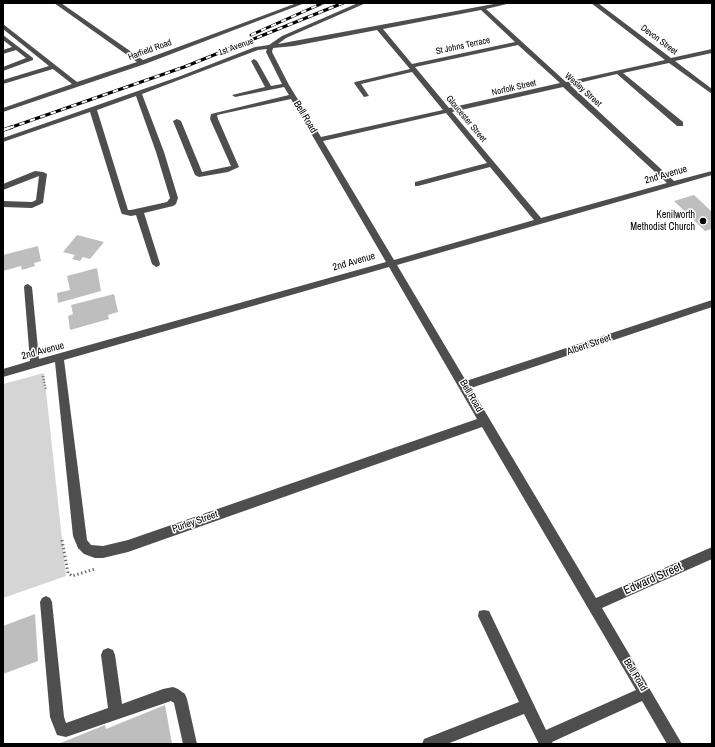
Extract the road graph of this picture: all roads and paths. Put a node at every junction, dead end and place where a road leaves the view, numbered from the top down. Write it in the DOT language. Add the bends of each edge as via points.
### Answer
graph roads {
  1 [pos="57,3"];
  2 [pos="302,3"];
  3 [pos="363,3"];
  4 [pos="462,3"];
  5 [pos="508,3"];
  6 [pos="594,3"];
  7 [pos="482,8"];
  8 [pos="470,10"];
  9 [pos="3,26"];
  10 [pos="379,28"];
  11 [pos="3,37"];
  12 [pos="519,43"];
  13 [pos="270,47"];
  14 [pos="17,48"];
  15 [pos="712,51"];
  16 [pos="3,52"];
  17 [pos="671,61"];
  18 [pos="254,62"];
  19 [pos="143,63"];
  20 [pos="53,67"];
  21 [pos="412,68"];
  22 [pos="3,69"];
  23 [pos="619,73"];
  24 [pos="3,82"];
  25 [pos="286,85"];
  26 [pos="78,86"];
  27 [pos="564,86"];
  28 [pos="269,88"];
  29 [pos="712,92"];
  30 [pos="138,93"];
  31 [pos="235,95"];
  32 [pos="293,96"];
  33 [pos="366,96"];
  34 [pos="93,109"];
  35 [pos="3,110"];
  36 [pos="449,112"];
  37 [pos="177,121"];
  38 [pos="680,124"];
  39 [pos="3,140"];
  40 [pos="319,140"];
  41 [pos="492,164"];
  42 [pos="712,173"];
  43 [pos="418,184"];
  44 [pos="673,184"];
  45 [pos="3,187"];
  46 [pos="3,204"];
  47 [pos="139,212"];
  48 [pos="540,222"];
  49 [pos="392,262"];
  50 [pos="156,264"];
  51 [pos="28,287"];
  52 [pos="712,303"];
  53 [pos="59,358"];
  54 [pos="36,369"];
  55 [pos="3,373"];
  56 [pos="465,386"];
  57 [pos="46,391"];
  58 [pos="485,420"];
  59 [pos="712,553"];
  60 [pos="46,602"];
  61 [pos="594,605"];
  62 [pos="484,616"];
  63 [pos="108,655"];
  64 [pos="645,693"];
  65 [pos="527,706"];
  66 [pos="116,713"];
  67 [pos="545,741"];
  68 [pos="190,744"];
  69 [pos="428,744"];
  70 [pos="676,744"];
  1 -- 19 [label="street"];
  2 -- 19 [label="street, Harfield Road"];
  3 -- 13 [label="street" via="284,38"];
  4 -- 8 [label="street"];
  5 -- 7 [label="street, 1st Avenue"];
  6 -- 17 [label="street, Devon Street"];
  7 -- 8 [label="street, 1st Avenue"];
  7 -- 12 [label="street, Wesley Street"];
  8 -- 10 [label="street, 1st Avenue"];
  9 -- 20 [label="street"];
  10 -- 13 [label="street, 1st Avenue"];
  10 -- 21 [label="street, Gloucester Street"];
  11 -- 14 [label="street"];
  12 -- 21 [label="street, St Johns Terrace"];
  12 -- 27 [label="street, Wesley Street"];
  13 -- 25 [label="street, Bell Road" via="269,52"];
  13 -- 30 [label="street, 1st Avenue" via="257,48"];
  14 -- 16 [label="street"];
  14 -- 22 [label="street" via="30,60"];
  15 -- 17 [label="street, Norfolk Street"];
  17 -- 23 [label="street, Norfolk Street"];
  17 -- 29 [label="street, Devon Street"];
  18 -- 28 [label="street"];
  19 -- 26 [label="street, Harfield Road"];
  20 -- 24 [label="street"];
  20 -- 26 [label="street"];
  21 -- 33 [label="street, St Johns Terrace" via="357,82"];
  21 -- 36 [label="street, Gloucester Street"];
  23 -- 27 [label="street, Norfolk Street"];
  23 -- 38 [label="street"];
  25 -- 28 [label="street"];
  25 -- 32 [label="street, Bell Road"];
  26 -- 35 [label="street, Harfield Road"];
  27 -- 36 [label="street, Norfolk Street"];
  27 -- 44 [label="street, Wesley Street"];
  28 -- 31 [label="street"];
  30 -- 34 [label="street, 1st Avenue"];
  30 -- 47 [label="street" via="174,198 170,204"];
  32 -- 37 [label="street" via="214,114 235,165 228,170 199,175"];
  32 -- 40 [label="street, Bell Road"];
  34 -- 39 [label="street, 1st Avenue"];
  34 -- 47 [label="street" via="123,210 127,214"];
  36 -- 40 [label="street, Norfolk Street"];
  36 -- 41 [label="street, Gloucester Street"];
  40 -- 49 [label="street, Bell Road"];
  41 -- 43 [label="street"];
  41 -- 48 [label="street, Gloucester Street"];
  42 -- 44 [label="street, 2nd Avenue"];
  44 -- 48 [label="street, 2nd Avenue"];
  45 -- 46 [label="street" via="38,173 43,174 38,203"];
  47 -- 50 [label="street"];
  48 -- 49 [label="street, 2nd Avenue"];
  49 -- 53 [label="street, 2nd Avenue"];
  49 -- 56 [label="street, Bell Road"];
  51 -- 54 [label="street"];
  52 -- 56 [label="street, Albert Street"];
  53 -- 54 [label="street, 2nd Avenue"];
  53 -- 58 [label="street, Purley Street" via="79,536 82,544 95,552 128,546"];
  54 -- 55 [label="street, 2nd Avenue"];
  54 -- 57 [label="path" via="44,376"];
  56 -- 58 [label="street, Bell Road"];
  58 -- 61 [label="street, Bell Road"];
  59 -- 61 [label="street, Edward Street"];
  60 -- 66 [label="street" via="58,718 62,730"];
  61 -- 64 [label="street, Bell Road"];
  62 -- 65 [label="street"];
  63 -- 66 [label="street"];
  64 -- 67 [label="street"];
  64 -- 70 [label="street, Bell Road"];
  65 -- 67 [label="street"];
  65 -- 69 [label="street"];
  66 -- 68 [label="street" via="163,696 178,696"];
}
